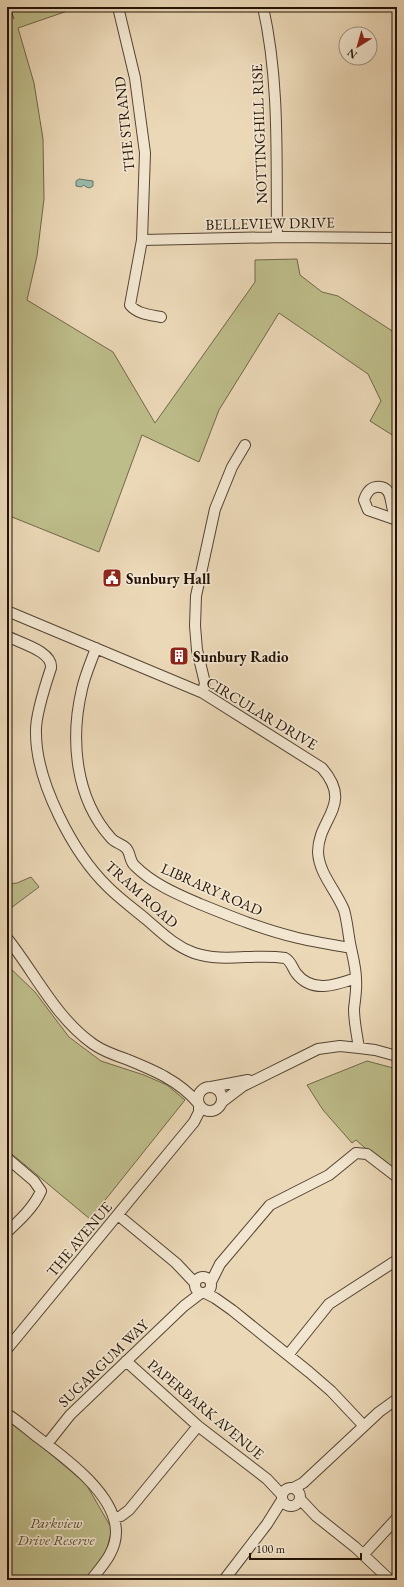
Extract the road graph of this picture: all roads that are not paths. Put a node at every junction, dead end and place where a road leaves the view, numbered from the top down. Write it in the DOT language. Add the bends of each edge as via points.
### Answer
graph roads {
  1 [pos="118,7"];
  2 [pos="263,7"];
  3 [pos="277,237"];
  4 [pos="397,238"];
  5 [pos="142,240"];
  6 [pos="161,317"];
  7 [pos="245,445"];
  8 [pos="7,611"];
  9 [pos="7,636"];
  10 [pos="96,648"];
  11 [pos="203,693"];
  12 [pos="7,938"];
  13 [pos="351,948"];
  14 [pos="356,978"];
  15 [pos="359,1048"];
  16 [pos="397,1056"];
  17 [pos="267,1074"];
  18 [pos="211,1087"];
  19 [pos="222,1102"];
  20 [pos="199,1104"];
  21 [pos="211,1112"];
  22 [pos="173,1148"];
  23 [pos="7,1158"];
  24 [pos="397,1177"];
  25 [pos="118,1215"];
  26 [pos="7,1232"];
  27 [pos="397,1260"];
  28 [pos="202,1285"];
  29 [pos="7,1349"];
  30 [pos="288,1355"];
  31 [pos="126,1361"];
  32 [pos="397,1398"];
  33 [pos="8,1414"];
  34 [pos="198,1426"];
  35 [pos="364,1426"];
  36 [pos="47,1444"];
  37 [pos="291,1497"];
  38 [pos="114,1518"];
  39 [pos="397,1518"];
  40 [pos="363,1555"];
  41 [pos="91,1580"];
  42 [pos="224,1580"];
  43 [pos="390,1580"];
  1 -- 5 [label="street, THE STRAND" via="135,78 145,153"];
  2 -- 3 [label="street, NOTTINGHILL RISE" via="276,109"];
  3 -- 4 [label="street, BELLEVIEW DRIVE"];
  3 -- 5 [label="street, BELLEVIEW DRIVE"];
  5 -- 6 [label="street, THE STRAND" via="130,305 143,313"];
  7 -- 11 [label="street" via="232,467 215,508 196,596 195,626 197,650 205,682"];
  8 -- 10 [label="street, CIRCULAR DRIVE"];
  9 -- 14 [label="street, TRAM ROAD" via="38,650 51,662 36,730 43,775 49,794 73,840 108,887 173,942 195,953 219,957 285,958 300,977 315,985 336,986"];
  10 -- 11 [label="street, CIRCULAR DRIVE"];
  10 -- 13 [label="street, LIBRARY ROAD" via="82,687 79,705 77,764 84,789 96,815 110,838 128,851 132,864 167,889 249,923 297,938"];
  11 -- 13 [label="street, CIRCULAR DRIVE" via="322,768 330,779 335,805 320,842 319,857 321,867 343,909"];
  12 -- 20 [label="street" via="49,999 83,1037 106,1052 168,1078"];
  13 -- 14 [label="street, CIRCULAR DRIVE"];
  14 -- 15 [label="street, CIRCULAR DRIVE" via="355,1019"];
  15 -- 16 [label="street"];
  15 -- 17 [label="street" via="302,1057"];
  17 -- 18 [label="street"];
  17 -- 19 [label="street" via="243,1086"];
  18 -- 19 [label="street" via="218,1090"];
  18 -- 20 [label="street" via="200,1091 197,1099"];
  19 -- 21 [label="street"];
  20 -- 21 [label="street" via="204,1110"];
  20 -- 22 [label="street, THE AVENUE" via="199,1112 194,1122"];
  21 -- 22 [label="street, THE AVENUE"];
  22 -- 25 [label="street, THE AVENUE"];
  23 -- 26 [label="street" via="34,1181 40,1191 38,1198"];
  24 -- 28 [label="street, SUGARGUM WAY" via="367,1154 356,1153 329,1175 270,1205"];
  25 -- 28 [label="street"];
  25 -- 29 [label="street, THE AVENUE"];
  27 -- 30 [label="street" via="329,1304"];
  28 -- 30 [label="street"];
  28 -- 31 [label="street, SUGARGUM WAY" via="184,1306"];
  30 -- 35 [label="street" via="331,1391"];
  31 -- 34 [label="street, PAPERBARK AVENUE"];
  31 -- 36 [label="street, SUGARGUM WAY" via="70,1415"];
  32 -- 35 [label="street"];
  33 -- 36 [label="street"];
  34 -- 37 [label="street, PAPERBARK AVENUE"];
  34 -- 38 [label="street" via="129,1510"];
  35 -- 37 [label="street"];
  36 -- 38 [label="street" via="90,1481 105,1500"];
  37 -- 40 [label="street, PAPERBARK AVENUE"];
  37 -- 42 [label="street"];
  38 -- 41 [label="street" via="114,1546 106,1562"];
  39 -- 40 [label="street"];
  40 -- 43 [label="street, PAPERBARK AVENUE"];
}
